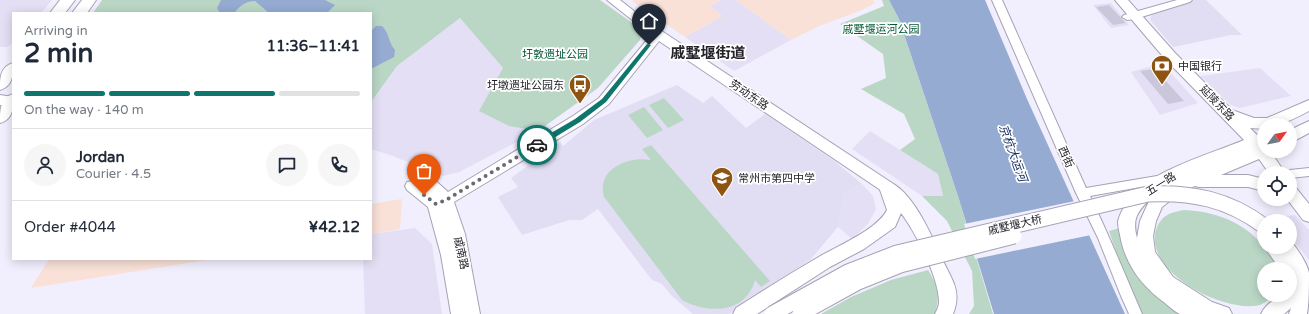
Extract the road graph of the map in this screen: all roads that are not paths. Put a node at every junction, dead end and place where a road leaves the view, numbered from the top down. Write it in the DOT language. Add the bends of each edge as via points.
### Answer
graph roads {
  1 [pos="68,0"];
  2 [pos="89,0"];
  3 [pos="613,0"];
  4 [pos="997,0"];
  5 [pos="1112,0"];
  6 [pos="1121,0"];
  7 [pos="1187,0"];
  8 [pos="58,12"];
  9 [pos="80,12"];
  10 [pos="1131,17"];
  11 [pos="655,32"];
  12 [pos="12,69"];
  13 [pos="0,84"];
  14 [pos="8,100"];
  15 [pos="1218,105"];
  16 [pos="1309,105"];
  17 [pos="1230,114"];
  18 [pos="1309,114"];
  19 [pos="0,117"];
  20 [pos="1297,120"];
  21 [pos="1309,126"];
  22 [pos="1297,133"];
  23 [pos="1257,142"];
  24 [pos="1257,144"];
  25 [pos="1257,145"];
  26 [pos="1257,145"];
  27 [pos="1257,146"];
  28 [pos="1309,172"];
  29 [pos="1297,173"];
  30 [pos="1168,178"];
  31 [pos="1190,181"];
  32 [pos="416,182"];
  33 [pos="1257,183"];
  34 [pos="887,187"];
  35 [pos="1082,193"];
  36 [pos="441,200"];
  37 [pos="1257,221"];
  38 [pos="1257,231"];
  39 [pos="1291,254"];
  40 [pos="1287,302"];
  41 [pos="1192,307"];
  42 [pos="459,314"];
  43 [pos="472,314"];
  44 [pos="742,314"];
  45 [pos="772,314"];
  46 [pos="800,314"];
  47 [pos="944,314"];
  48 [pos="1136,314"];
  49 [pos="1224,314"];
  50 [pos="1270,314"];
  51 [pos="1298,314"];
  1 -- 8 [label="main road"];
  2 -- 9 [label="main road"];
  3 -- 11 [label="street, 劳动东路"];
  4 -- 35 [label="street, 西街"];
  5 -- 10 [label="main road, 延陵东路"];
  6 -- 10 [label="main road, 延陵东路"];
  7 -- 10 [label="street"];
  10 -- 15 [label="main road, 延陵东路"];
  10 -- 25 [label="main road, 延陵东路" via="1161,57 1235,135"];
  11 -- 34 [label="street, 劳动东路"];
  11 -- 36 [label="street" via="604,101 578,120"];
  12 -- 13 [label="main road"];
  14 -- 19 [label="main road"];
  15 -- 17 [label="main road"];
  15 -- 24 [label="main road, 延陵东路"];
  16 -- 17 [label="main road" via="1260,125"];
  17 -- 23 [label="main road" via="1251,127"];
  18 -- 20 [label="main road"];
  21 -- 22 [label="main road"];
  26 -- 30 [label="main road, 五一路"];
  27 -- 31 [label="main road, 五一路"];
  28 -- 29 [label="street"];
  30 -- 35 [label="street"];
  30 -- 41 [label="main road, 五一路" via="1139,198 1127,220 1131,251 1157,287"];
  31 -- 33 [label="main road"];
  31 -- 41 [label="main road, 五一路" via="1156,203 1145,236 1147,254 1167,282"];
  32 -- 36 [label="street"];
  34 -- 44 [label="main road" via="895,210 889,222 858,244 824,262"];
  34 -- 47 [label="main road" via="899,198 918,224 946,285 948,304"];
  35 -- 48 [label="street, 西街"];
  36 -- 42 [label="street, 戚南路"];
  36 -- 43 [label="street, 戚南路" via="462,254"];
  37 -- 45 [label="main road, 戚墅堰大桥, bridge" via="1216,200 1194,194 1148,194 897,253 848,272"];
  38 -- 46 [label="main road, 戚墅堰大桥, bridge" via="1220,209 1195,202 1172,200 1151,203 900,265 858,282"];
  39 -- 51 [label="main road" via="1300,267 1306,285 1305,301"];
  40 -- 50 [label="main road"];
  41 -- 49 [label="main road" via="1206,308"];
}
